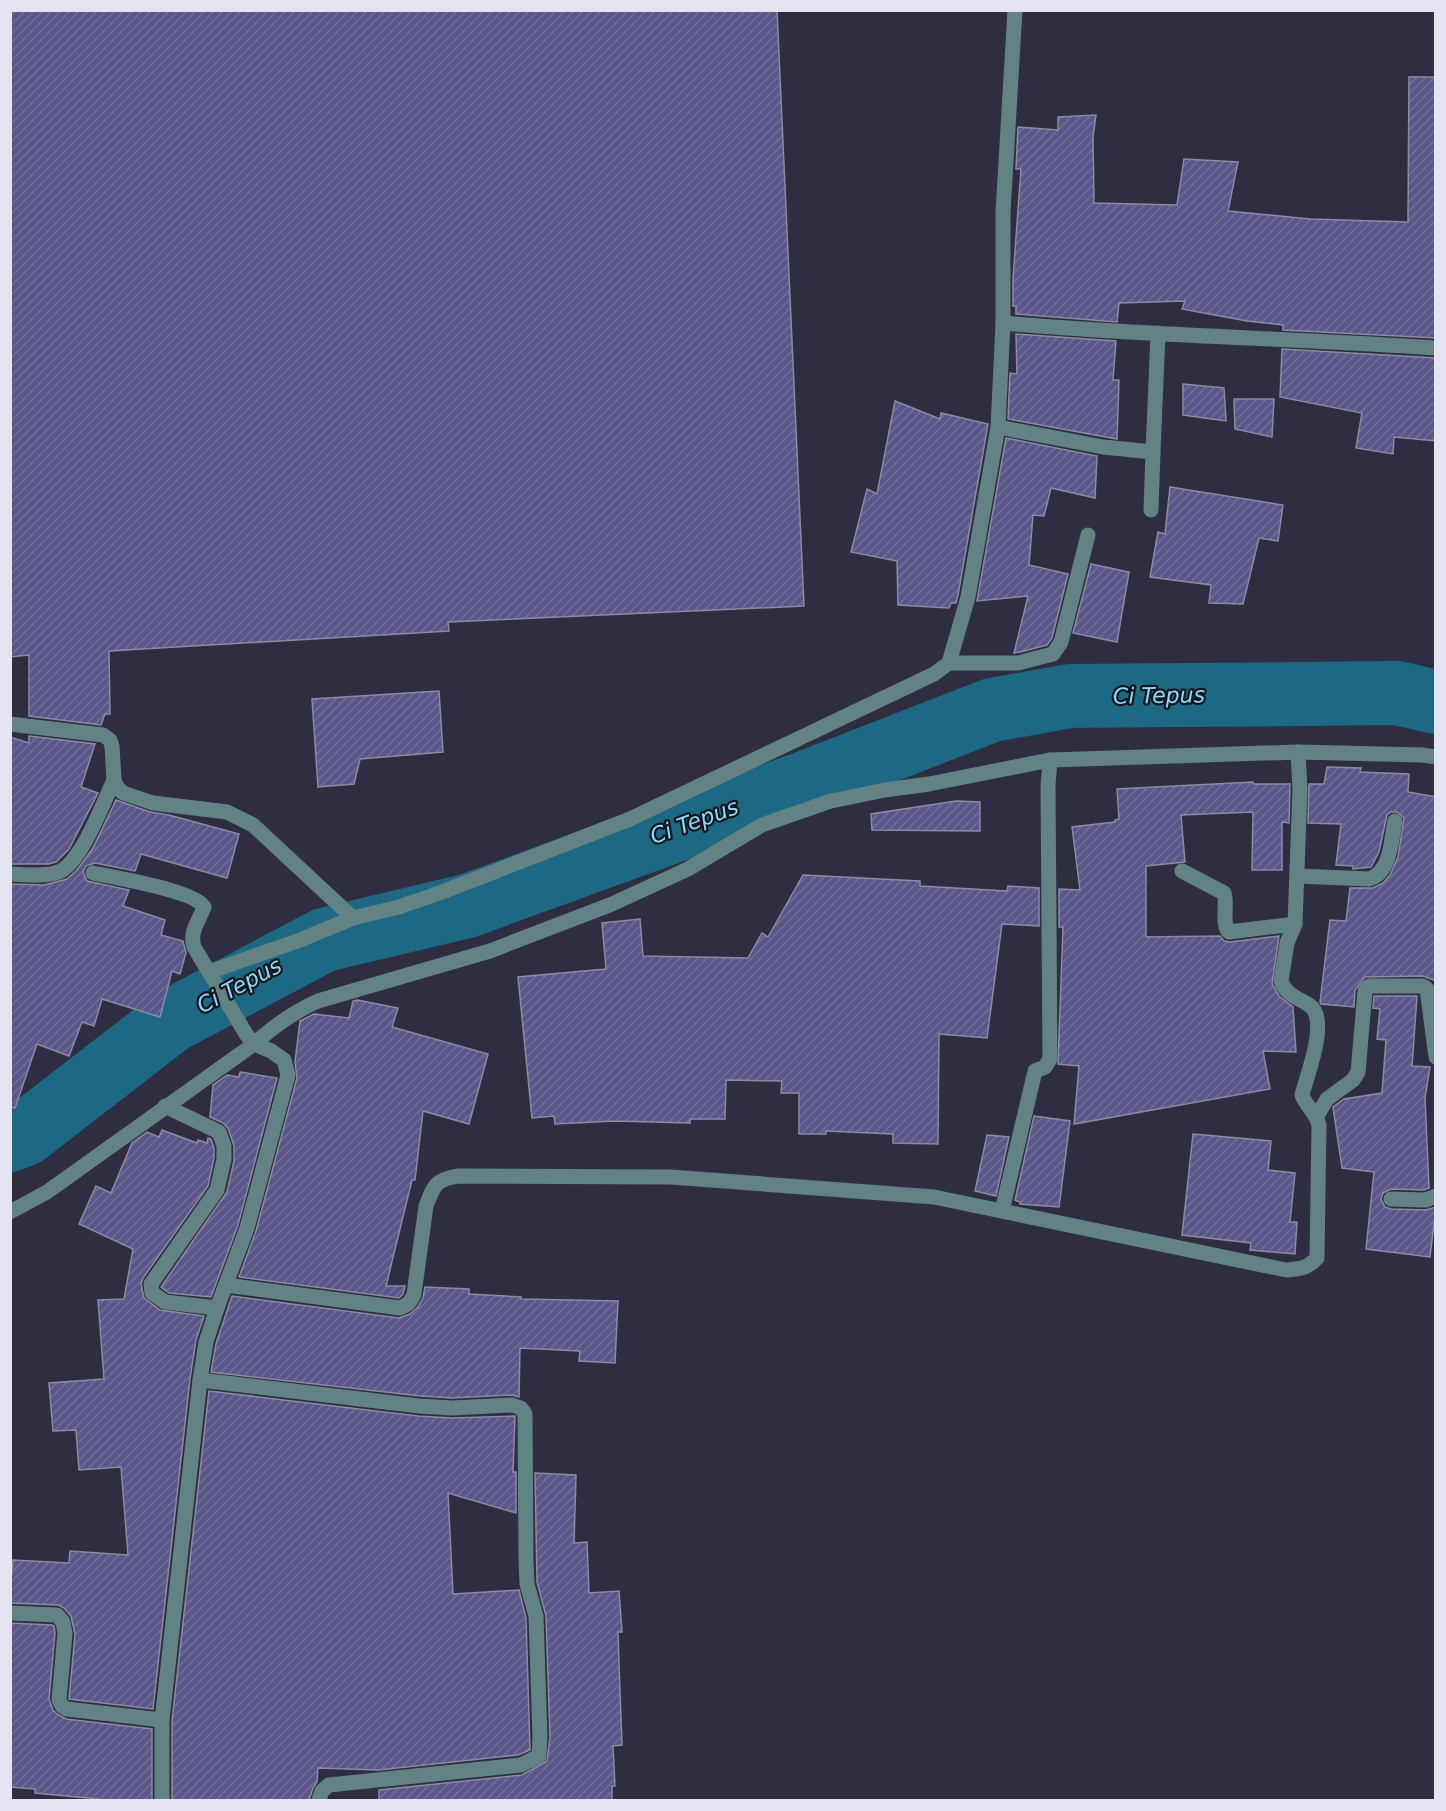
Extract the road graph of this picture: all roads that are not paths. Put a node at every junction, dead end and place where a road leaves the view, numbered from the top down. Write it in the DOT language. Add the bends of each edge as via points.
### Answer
graph roads {
  1 [pos="1015,10"];
  2 [pos="1003,323"];
  3 [pos="1158,333"];
  4 [pos="1436,348"];
  5 [pos="998,426"];
  6 [pos="1153,452"];
  7 [pos="1151,510"];
  8 [pos="1088,535"];
  9 [pos="949,663"];
  10 [pos="10,724"];
  11 [pos="1298,752"];
  12 [pos="1436,757"];
  13 [pos="1050,760"];
  14 [pos="114,780"];
  15 [pos="1395,821"];
  16 [pos="1182,871"];
  17 [pos="93,873"];
  18 [pos="10,874"];
  19 [pos="1298,876"];
  20 [pos="353,918"];
  21 [pos="1295,924"];
  22 [pos="212,976"];
  23 [pos="250,1039"];
  24 [pos="1436,1057"];
  25 [pos="165,1106"];
  26 [pos="1317,1116"];
  27 [pos="1436,1196"];
  28 [pos="1391,1199"];
  29 [pos="1002,1211"];
  30 [pos="10,1212"];
  31 [pos="226,1285"];
  32 [pos="217,1308"];
  33 [pos="200,1380"];
  34 [pos="10,1613"];
  35 [pos="162,1720"];
  36 [pos="162,1800"];
  37 [pos="319,1800"];
  1 -- 2 [label="street" via="1003,212"];
  2 -- 3 [label="street"];
  2 -- 5 [label="street"];
  3 -- 4 [label="street"];
  3 -- 6 [label="street"];
  5 -- 6 [label="street" via="1103,447"];
  5 -- 9 [label="street" via="968,597"];
  6 -- 7 [label="street"];
  8 -- 9 [label="street" via="1060,642 1053,654 1018,663"];
  9 -- 20 [label="street" via="934,674 630,819 442,892"];
  10 -- 14 [label="street" via="103,735 112,746"];
  11 -- 12 [label="street"];
  11 -- 13 [label="street"];
  11 -- 19 [label="street"];
  13 -- 23 [label="street" via="831,801 762,825 688,869 612,904 490,951 318,1001"];
  13 -- 29 [label="street" via="1050,1059 1045,1067 1035,1071"];
  14 -- 18 [label="street" via="78,854 60,871"];
  14 -- 20 [label="street" via="123,793 136,799 227,812 254,825"];
  15 -- 19 [label="street" via="1385,866 1376,877"];
  16 -- 21 [label="street" via="1224,893 1225,928 1229,932"];
  17 -- 22 [label="street" via="182,893 202,903 204,907 191,939"];
  19 -- 21 [label="street"];
  20 -- 22 [label="street"];
  21 -- 26 [label="street" via="1287,943 1281,981 1289,993 1312,1007 1318,1018 1302,1095"];
  22 -- 23 [label="street"];
  23 -- 25 [label="street"];
  23 -- 31 [label="street" via="284,1060 288,1075 248,1228"];
  24 -- 26 [label="street" via="1426,989 1370,986 1365,991 1358,1072 1327,1099"];
  25 -- 30 [label="street" via="47,1192"];
  25 -- 32 [label="street" via="219,1132 224,1159 217,1190 151,1284 152,1293 165,1302"];
  26 -- 29 [label="street" via="1317,1258 1302,1269 1286,1270"];
  27 -- 28 [label="street" via="1426,1200"];
  29 -- 31 [label="street" via="934,1197 671,1177 459,1176 433,1187 426,1206 414,1294 405,1306"];
  31 -- 32 [label="street"];
  32 -- 33 [label="street"];
  33 -- 35 [label="street"];
  33 -- 37 [label="street" via="419,1406 512,1405 525,1414 526,1561 527,1584 536,1616 539,1756 521,1765 329,1785"];
  34 -- 35 [label="street" via="57,1616 63,1622 59,1700 62,1706"];
  35 -- 36 [label="street"];
}
